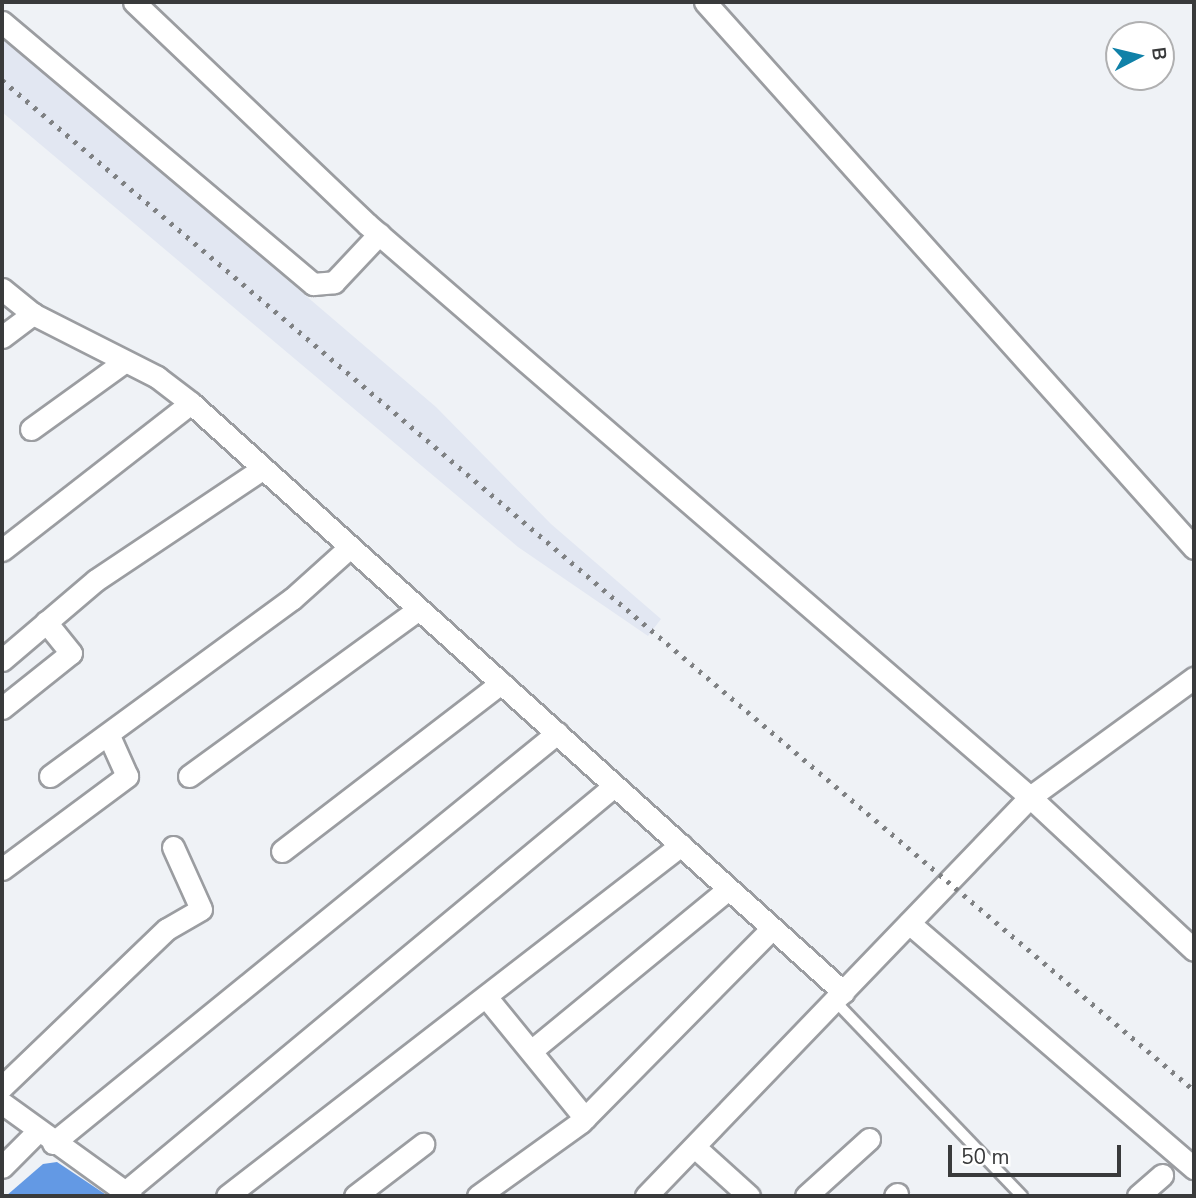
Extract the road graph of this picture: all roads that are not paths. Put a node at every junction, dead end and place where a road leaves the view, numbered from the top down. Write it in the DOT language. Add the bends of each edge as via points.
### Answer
graph roads {
  1 [pos="134,2"];
  2 [pos="705,2"];
  3 [pos="2,22"];
  4 [pos="379,234"];
  5 [pos="2,289"];
  6 [pos="33,314"];
  7 [pos="2,337"];
  8 [pos="124,362"];
  9 [pos="191,403"];
  10 [pos="32,429"];
  11 [pos="263,468"];
  12 [pos="350,547"];
  13 [pos="1194,548"];
  14 [pos="2,550"];
  15 [pos="419,609"];
  16 [pos="46,622"];
  17 [pos="2,660"];
  18 [pos="1194,677"];
  19 [pos="501,683"];
  20 [pos="2,708"];
  21 [pos="557,733"];
  22 [pos="109,736"];
  23 [pos="50,776"];
  24 [pos="189,776"];
  25 [pos="614,786"];
  26 [pos="1030,797"];
  27 [pos="681,845"];
  28 [pos="173,847"];
  29 [pos="282,851"];
  30 [pos="2,869"];
  31 [pos="729,889"];
  32 [pos="909,923"];
  33 [pos="772,928"];
  34 [pos="1194,950"];
  35 [pos="839,997"];
  36 [pos="487,998"];
  37 [pos="531,1051"];
  38 [pos="2,1087"];
  39 [pos="2,1104"];
  40 [pos="585,1118"];
  41 [pos="45,1138"];
  42 [pos="869,1139"];
  43 [pos="423,1144"];
  44 [pos="697,1149"];
  45 [pos="2,1167"];
  46 [pos="1194,1168"];
  47 [pos="1162,1175"];
  48 [pos="128,1194"];
  49 [pos="227,1196"];
  50 [pos="355,1196"];
  51 [pos="478,1196"];
  52 [pos="646,1196"];
  53 [pos="749,1196"];
  54 [pos="806,1196"];
  55 [pos="1021,1196"];
  56 [pos="1138,1196"];
  1 -- 4 [label="street"];
  2 -- 13 [label="street"];
  3 -- 4 [label="street" via="313,284 334,282"];
  4 -- 26 [label="street"];
  5 -- 6 [label="street"];
  6 -- 7 [label="street"];
  6 -- 8 [label="street"];
  8 -- 9 [label="street"];
  8 -- 10 [label="street"];
  9 -- 11 [label="street"];
  9 -- 14 [label="street"];
  11 -- 12 [label="street"];
  11 -- 16 [label="street" via="96,580"];
  12 -- 15 [label="street"];
  12 -- 22 [label="street" via="292,599"];
  15 -- 19 [label="street"];
  15 -- 24 [label="street"];
  16 -- 17 [label="street"];
  16 -- 20 [label="street" via="71,653"];
  18 -- 26 [label="street"];
  19 -- 21 [label="street"];
  19 -- 29 [label="street"];
  21 -- 25 [label="street"];
  21 -- 41 [label="street"];
  22 -- 23 [label="street"];
  22 -- 30 [label="street" via="127,776"];
  25 -- 27 [label="street"];
  25 -- 48 [label="street"];
  26 -- 32 [label="street"];
  26 -- 34 [label="street"];
  27 -- 31 [label="street"];
  27 -- 36 [label="street"];
  28 -- 38 [label="street" via="201,909 167,929"];
  31 -- 33 [label="street"];
  31 -- 37 [label="street"];
  32 -- 35 [label="street"];
  32 -- 46 [label="street"];
  33 -- 35 [label="street"];
  33 -- 40 [label="street"];
  35 -- 44 [label="street"];
  35 -- 55 [label="lane"];
  36 -- 37 [label="street"];
  36 -- 49 [label="street"];
  37 -- 40 [label="street"];
  39 -- 41 [label="street"];
  40 -- 51 [label="street"];
  41 -- 45 [label="street"];
  41 -- 48 [label="street"];
  42 -- 54 [label="street"];
  43 -- 50 [label="street"];
  44 -- 52 [label="street"];
  44 -- 53 [label="street"];
  47 -- 56 [label="street"];
}
